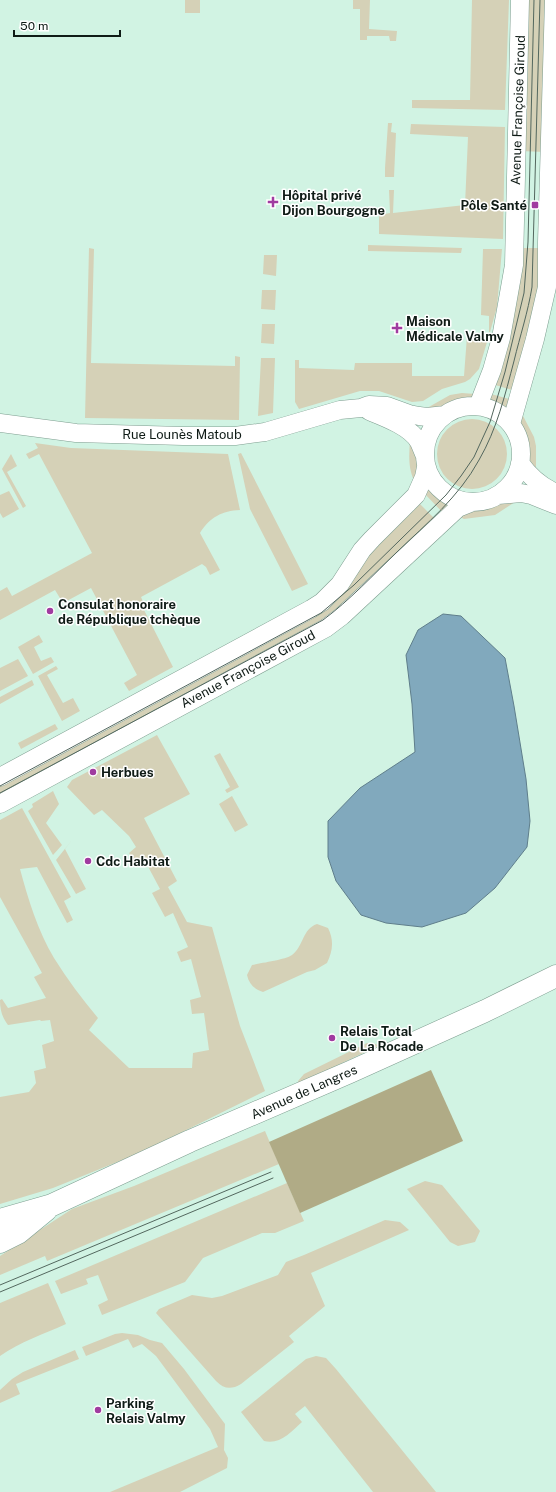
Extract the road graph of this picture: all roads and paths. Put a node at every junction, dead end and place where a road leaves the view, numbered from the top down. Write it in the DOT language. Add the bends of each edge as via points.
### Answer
graph roads {
  1 [pos="520,0"];
  2 [pos="554,0"];
  3 [pos="478,406"];
  4 [pos="361,408"];
  5 [pos="445,415"];
  6 [pos="0,423"];
  7 [pos="511,424"];
  8 [pos="426,462"];
  9 [pos="520,463"];
  10 [pos="556,493"];
  11 [pos="498,495"];
  12 [pos="473,502"];
  13 [pos="556,505"];
  14 [pos="0,777"];
  15 [pos="0,804"];
  16 [pos="556,976"];
  17 [pos="52,1205"];
  18 [pos="0,1220"];
  19 [pos="0,1242"];
  1 -- 3 [label="street, Avenue Françoise Giroud" via="514,265 501,338"];
  2 -- 7 [label="street" via="547,287"];
  3 -- 5 [label="street, Avenue Françoise Giroud" via="463,407"];
  3 -- 7 [label="street, Avenue Françoise Giroud" via="490,409"];
  4 -- 5 [label="street, Rue Lounès Matoub" via="377,404 419,416"];
  4 -- 6 [label="street, Rue Lounès Matoub" via="340,410 264,432 235,436 76,433"];
  4 -- 8 [label="street, Rue Lounès Matoub" via="394,422 414,435 419,441"];
  5 -- 8 [label="street, Avenue Françoise Giroud" via="437,421 429,434 425,449"];
  7 -- 9 [label="street, Avenue Françoise Giroud" via="521,447"];
  8 -- 12 [label="street, Avenue Françoise Giroud" via="431,479 439,490 463,502"];
  8 -- 14 [label="street, Avenue Françoise Giroud" via="424,477 416,495 362,550 340,584 322,602"];
  9 -- 10 [label="street" via="536,482"];
  9 -- 11 [label="street, Avenue Françoise Giroud" via="514,479"];
  11 -- 12 [label="street, Avenue Françoise Giroud" via="478,503"];
  11 -- 13 [label="street" via="521,493"];
  12 -- 15 [label="street, Avenue Françoise Giroud" via="458,508 326,628"];
  16 -- 17 [label="main road, Avenue de Langres" via="485,1011"];
  17 -- 18 [label="main road, Avenue de Langres"];
  17 -- 19 [label="main road, Avenue de Langres" via="18,1233"];
}
